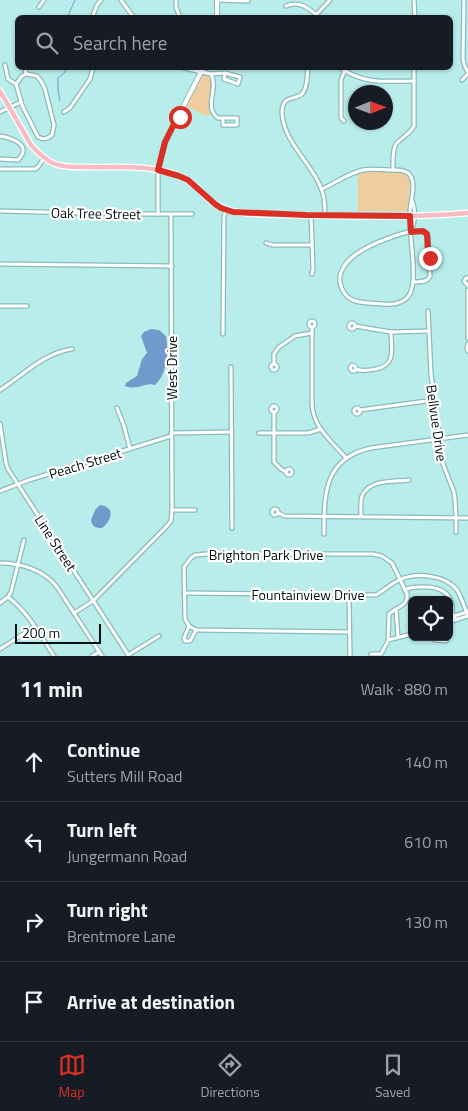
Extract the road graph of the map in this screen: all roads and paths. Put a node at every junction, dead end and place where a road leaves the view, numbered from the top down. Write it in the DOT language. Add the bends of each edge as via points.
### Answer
graph roads {
  1 [pos="44,0"];
  2 [pos="101,0"];
  3 [pos="121,0"];
  4 [pos="176,0"];
  5 [pos="217,0"];
  6 [pos="330,0"];
  7 [pos="414,0"];
  8 [pos="464,0"];
  9 [pos="248,1"];
  10 [pos="286,6"];
  11 [pos="39,7"];
  12 [pos="94,15"];
  13 [pos="132,15"];
  14 [pos="179,15"];
  15 [pos="217,15"];
  16 [pos="314,15"];
  17 [pos="316,15"];
  18 [pos="415,15"];
  19 [pos="5,65"];
  20 [pos="25,70"];
  21 [pos="92,70"];
  22 [pos="202,70"];
  23 [pos="308,70"];
  24 [pos="343,70"];
  25 [pos="345,70"];
  26 [pos="414,70"];
  27 [pos="226,73"];
  28 [pos="468,73"];
  29 [pos="26,74"];
  30 [pos="211,74"];
  31 [pos="462,80"];
  32 [pos="414,81"];
  33 [pos="16,84"];
  34 [pos="0,90"];
  35 [pos="21,102"];
  36 [pos="9,107"];
  37 [pos="0,112"];
  38 [pos="64,112"];
  39 [pos="223,119"];
  40 [pos="344,122"];
  41 [pos="0,136"];
  42 [pos="44,158"];
  43 [pos="0,159"];
  44 [pos="18,160"];
  45 [pos="0,169"];
  46 [pos="19,169"];
  47 [pos="158,170"];
  48 [pos="393,170"];
  49 [pos="322,189"];
  50 [pos="226,210"];
  51 [pos="0,211"];
  52 [pos="468,213"];
  53 [pos="158,214"];
  54 [pos="171,214"];
  55 [pos="192,214"];
  56 [pos="311,215"];
  57 [pos="325,215"];
  58 [pos="412,216"];
  59 [pos="411,232"];
  60 [pos="266,243"];
  61 [pos="312,245"];
  62 [pos="0,264"];
  63 [pos="172,266"];
  64 [pos="312,274"];
  65 [pos="468,278"];
  66 [pos="414,282"];
  67 [pos="468,286"];
  68 [pos="468,290"];
  69 [pos="0,306"];
  70 [pos="27,306"];
  71 [pos="468,309"];
  72 [pos="428,311"];
  73 [pos="355,326"];
  74 [pos="312,327"];
  75 [pos="429,331"];
  76 [pos="391,332"];
  77 [pos="223,334"];
  78 [pos="312,334"];
  79 [pos="468,338"];
  80 [pos="468,344"];
  81 [pos="72,350"];
  82 [pos="468,351"];
  83 [pos="274,364"];
  84 [pos="231,367"];
  85 [pos="356,369"];
  86 [pos="0,390"];
  87 [pos="434,400"];
  88 [pos="117,408"];
  89 [pos="360,410"];
  90 [pos="274,412"];
  91 [pos="0,424"];
  92 [pos="320,429"];
  93 [pos="232,432"];
  94 [pos="274,432"];
  95 [pos="259,433"];
  96 [pos="171,435"];
  97 [pos="468,436"];
  98 [pos="439,439"];
  99 [pos="130,449"];
  100 [pos="346,458"];
  101 [pos="286,472"];
  102 [pos="409,480"];
  103 [pos="17,484"];
  104 [pos="0,491"];
  105 [pos="172,510"];
  106 [pos="194,510"];
  107 [pos="278,514"];
  108 [pos="324,516"];
  109 [pos="361,516"];
  110 [pos="456,518"];
  111 [pos="468,518"];
  112 [pos="232,528"];
  113 [pos="456,532"];
  114 [pos="324,534"];
  115 [pos="24,540"];
  116 [pos="0,563"];
  117 [pos="18,566"];
  118 [pos="400,580"];
  119 [pos="405,590"];
  120 [pos="184,593"];
  121 [pos="349,594"];
  122 [pos="449,596"];
  123 [pos="8,597"];
  124 [pos="93,601"];
  125 [pos="0,603"];
  126 [pos="396,608"];
  127 [pos="74,613"];
  128 [pos="468,614"];
  129 [pos="453,616"];
  130 [pos="189,626"];
  131 [pos="34,627"];
  132 [pos="196,630"];
  133 [pos="350,632"];
  134 [pos="408,635"];
  135 [pos="159,636"];
  136 [pos="398,638"];
  137 [pos="388,640"];
  138 [pos="0,649"];
  139 [pos="99,652"];
  140 [pos="371,654"];
  141 [pos="54,656"];
  142 [pos="92,656"];
  143 [pos="102,656"];
  144 [pos="128,656"];
  145 [pos="350,656"];
  1 -- 11 [label="street"];
  2 -- 12 [label="street"];
  3 -- 13 [label="street"];
  4 -- 14 [label="street"];
  5 -- 9 [label="street"];
  5 -- 15 [label="street"];
  6 -- 17 [label="street"];
  7 -- 18 [label="street"];
  8 -- 28 [label="street" via="463,59"];
  10 -- 16 [label="street" via="303,4"];
  19 -- 33 [label="street" via="8,79"];
  20 -- 29 [label="street"];
  21 -- 38 [label="street" via="90,79"];
  22 -- 30 [label="street"];
  22 -- 47 [label="street" via="165,142"];
  23 -- 49 [label="street" via="304,92 286,102 282,113 292,143"];
  24 -- 40 [label="street" via="341,118"];
  25 -- 32 [label="street" via="366,80"];
  26 -- 32 [label="street"];
  27 -- 27 [label="street" via="240,77 238,84 224,79"];
  27 -- 30 [label="street"];
  28 -- 31 [label="street"];
  29 -- 33 [label="street"];
  29 -- 35 [label="street" via="37,76 45,89 54,125 52,135 42,139 38,137"];
  30 -- 39 [label="street" via="214,87 212,111"];
  32 -- 48 [label="street" via="414,126 395,147"];
  33 -- 35 [label="street"];
  34 -- 36 [label="main road"];
  35 -- 36 [label="street"];
  36 -- 37 [label="street"];
  36 -- 42 [label="main road" via="31,146"];
  39 -- 39 [label="street" via="237,118 237,125 223,124"];
  41 -- 44 [label="street" via="20,144 22,156"];
  42 -- 46 [label="street" via="34,169"];
  42 -- 47 [label="main road" via="69,167"];
  43 -- 44 [label="street"];
  44 -- 46 [label="street"];
  45 -- 46 [label="street"];
  47 -- 50 [label="main road" via="188,180 208,199"];
  47 -- 53 [label="street"];
  48 -- 49 [label="street" via="363,170"];
  48 -- 58 [label="street" via="403,170 410,175"];
  49 -- 57 [label="street"];
  50 -- 56 [label="main road"];
  50 -- 77 [label="street"];
  51 -- 53 [label="street, Oak Tree Street"];
  52 -- 58 [label="main road"];
  53 -- 54 [label="street, Oak Tree Street"];
  54 -- 55 [label="street, Oak Tree Street"];
  54 -- 63 [label="street, West Drive"];
  56 -- 57 [label="main road"];
  56 -- 61 [label="street"];
  57 -- 58 [label="main road"];
  58 -- 59 [label="street"];
  59 -- 66 [label="street"];
  59 -- 66 [label="street" via="427,234 430,260 429,278"];
  59 -- 66 [label="street" via="382,240 359,253 345,264 340,280 342,289 353,300 388,305 403,301 410,294"];
  60 -- 61 [label="street"];
  61 -- 64 [label="street"];
  62 -- 63 [label="street"];
  63 -- 96 [label="street, West Drive"];
  65 -- 67 [label="street" via="464,281"];
  68 -- 71 [label="street"];
  69 -- 70 [label="street"];
  71 -- 79 [label="street"];
  72 -- 75 [label="street, Bellvue Drive"];
  73 -- 76 [label="street"];
  74 -- 78 [label="street"];
  75 -- 76 [label="street"];
  75 -- 87 [label="street, Bellvue Drive"];
  76 -- 85 [label="street" via="390,362 381,368"];
  78 -- 83 [label="street" via="295,336 279,347 274,354"];
  78 -- 92 [label="street" via="312,409"];
  80 -- 82 [label="street"];
  81 -- 86 [label="street" via="50,355"];
  84 -- 93 [label="street"];
  87 -- 89 [label="street"];
  87 -- 98 [label="street, Bellvue Drive"];
  88 -- 99 [label="street"];
  90 -- 94 [label="street"];
  91 -- 103 [label="street, Line Street" via="6,463"];
  92 -- 94 [label="street" via="308,433"];
  92 -- 100 [label="street"];
  93 -- 96 [label="street, Peach Street"];
  93 -- 112 [label="street"];
  94 -- 95 [label="street"];
  94 -- 101 [label="street" via="274,462"];
  96 -- 99 [label="street, Peach Street"];
  96 -- 105 [label="street, West Drive"];
  97 -- 98 [label="street"];
  98 -- 100 [label="street" via="372,448"];
  98 -- 110 [label="street, Bellvue Drive" via="443,464 454,492"];
  99 -- 103 [label="street, Peach Street"];
  100 -- 108 [label="street" via="328,483"];
  102 -- 109 [label="street" via="369,488 361,500"];
  103 -- 104 [label="street, Peach Street"];
  103 -- 124 [label="street, Line Street"];
  105 -- 106 [label="street"];
  105 -- 124 [label="street, West Drive" via="171,521 166,528"];
  107 -- 108 [label="street"];
  108 -- 109 [label="street"];
  108 -- 114 [label="street"];
  109 -- 110 [label="street"];
  110 -- 111 [label="street"];
  110 -- 113 [label="street, Bellvue Drive"];
  115 -- 117 [label="street"];
  116 -- 117 [label="street"];
  117 -- 123 [label="street"];
  117 -- 127 [label="street" via="38,571 50,579"];
  118 -- 119 [label="street, Brighton Park Drive"];
  118 -- 120 [label="street, Brighton Park Drive" via="392,563 373,554 206,554 195,555 184,567"];
  118 -- 121 [label="street, Fountainview Drive" via="376,595"];
  118 -- 128 [label="street, Fountainview Drive" via="426,577 446,581 457,591"];
  119 -- 122 [label="street" via="430,587"];
  119 -- 126 [label="street" via="407,601"];
  120 -- 121 [label="street, Fountainview Drive"];
  120 -- 130 [label="street, Brighton Park Drive" via="185,619"];
  121 -- 133 [label="street"];
  123 -- 125 [label="street"];
  123 -- 131 [label="street" via="27,615"];
  124 -- 127 [label="street"];
  124 -- 144 [label="street, Line Street"];
  126 -- 136 [label="street"];
  126 -- 137 [label="street" via="389,614"];
  127 -- 139 [label="street"];
  128 -- 129 [label="street"];
  130 -- 132 [label="street, Brighton Park Drive"];
  130 -- 132 [label="street, Brighton Park Drive" via="185,641 190,641"];
  131 -- 138 [label="street"];
  131 -- 141 [label="street"];
  132 -- 133 [label="street, Brighton Park Drive"];
  133 -- 145 [label="street"];
  134 -- 136 [label="street"];
  135 -- 144 [label="street"];
  136 -- 137 [label="street"];
  137 -- 140 [label="street" via="381,654"];
  139 -- 142 [label="street"];
  139 -- 143 [label="street"];
}
